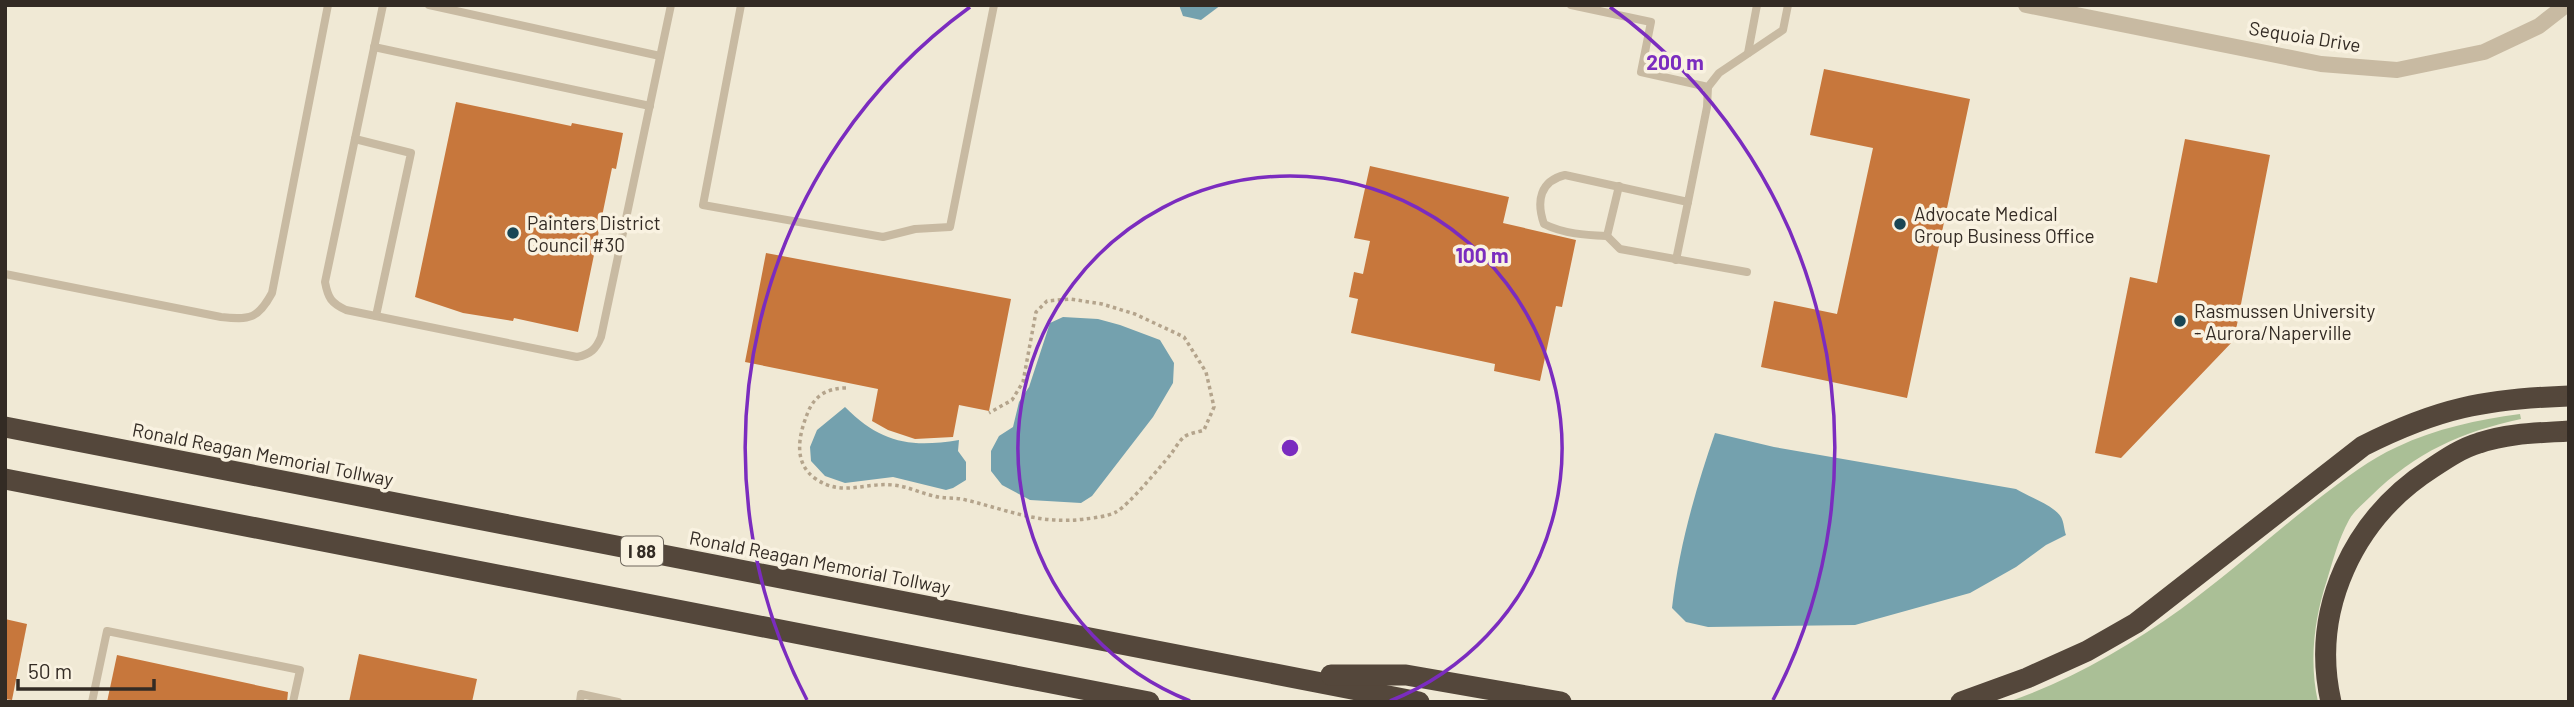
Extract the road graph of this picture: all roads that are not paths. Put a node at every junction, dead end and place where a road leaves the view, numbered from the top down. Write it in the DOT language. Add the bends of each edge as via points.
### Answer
graph roads {
  1 [pos="328,5"];
  2 [pos="383,5"];
  3 [pos="429,5"];
  4 [pos="671,5"];
  5 [pos="741,5"];
  6 [pos="994,5"];
  7 [pos="1571,5"];
  8 [pos="1757,5"];
  9 [pos="1788,5"];
  10 [pos="2026,5"];
  11 [pos="2566,5"];
  12 [pos="374,47"];
  13 [pos="1748,53"];
  14 [pos="660,56"];
  15 [pos="1708,87"];
  16 [pos="650,106"];
  17 [pos="355,139"];
  18 [pos="1619,186"];
  19 [pos="1688,202"];
  20 [pos="1607,236"];
  21 [pos="1676,260"];
  22 [pos="1747,272"];
  23 [pos="5,274"];
  24 [pos="376,316"];
  25 [pos="2569,396"];
  26 [pos="5,427"];
  27 [pos="2569,431"];
  28 [pos="5,479"];
  29 [pos="1279,674"];
  30 [pos="92,702"];
  31 [pos="293,702"];
  32 [pos="580,702"];
  33 [pos="618,702"];
  34 [pos="1149,702"];
  35 [pos="1419,702"];
  36 [pos="1561,702"];
  37 [pos="1961,702"];
  38 [pos="2331,702"];
  1 -- 23 [label="lane" via="272,293 256,316 241,320 222,317"];
  2 -- 12 [label="lane"];
  3 -- 14 [label="lane"];
  4 -- 14 [label="lane"];
  5 -- 6 [label="lane" via="703,205 883,237 950,227"];
  7 -- 15 [label="lane" via="1651,22 1641,72"];
  8 -- 13 [label="lane"];
  9 -- 13 [label="lane" via="1783,30"];
  10 -- 11 [label="street, Sequoia Drive" via="2321,64 2397,70 2484,52 2539,26"];
  12 -- 16 [label="lane"];
  12 -- 17 [label="lane"];
  13 -- 15 [label="lane" via="1719,73"];
  14 -- 16 [label="lane"];
  15 -- 19 [label="lane"];
  16 -- 24 [label="lane" via="596,348 577,356"];
  17 -- 24 [label="lane" via="324,282 334,304"];
  17 -- 24 [label="lane" via="411,153"];
  18 -- 19 [label="lane"];
  18 -- 20 [label="lane"];
  18 -- 20 [label="lane" via="1565,175 1553,178 1541,198 1544,224 1566,232"];
  19 -- 21 [label="lane"];
  20 -- 21 [label="lane" via="1620,249"];
  21 -- 22 [label="lane"];
  25 -- 37 [label="highway" via="2479,403 2401,426 2363,446 2136,622 2087,651"];
  26 -- 29 [label="highway, Ronald Reagan Memorial Tollway / I 88"];
  27 -- 38 [label="highway" via="2515,433 2478,443 2419,476 2375,516 2345,563 2329,609 2326,668"];
  28 -- 34 [label="highway"];
  29 -- 35 [label="highway, Ronald Reagan Memorial Tollway / I 88"];
  29 -- 36 [label="highway" via="1406,675"];
  30 -- 31 [label="lane" via="107,631 300,670"];
  32 -- 33 [label="lane" via="581,694"];
}
